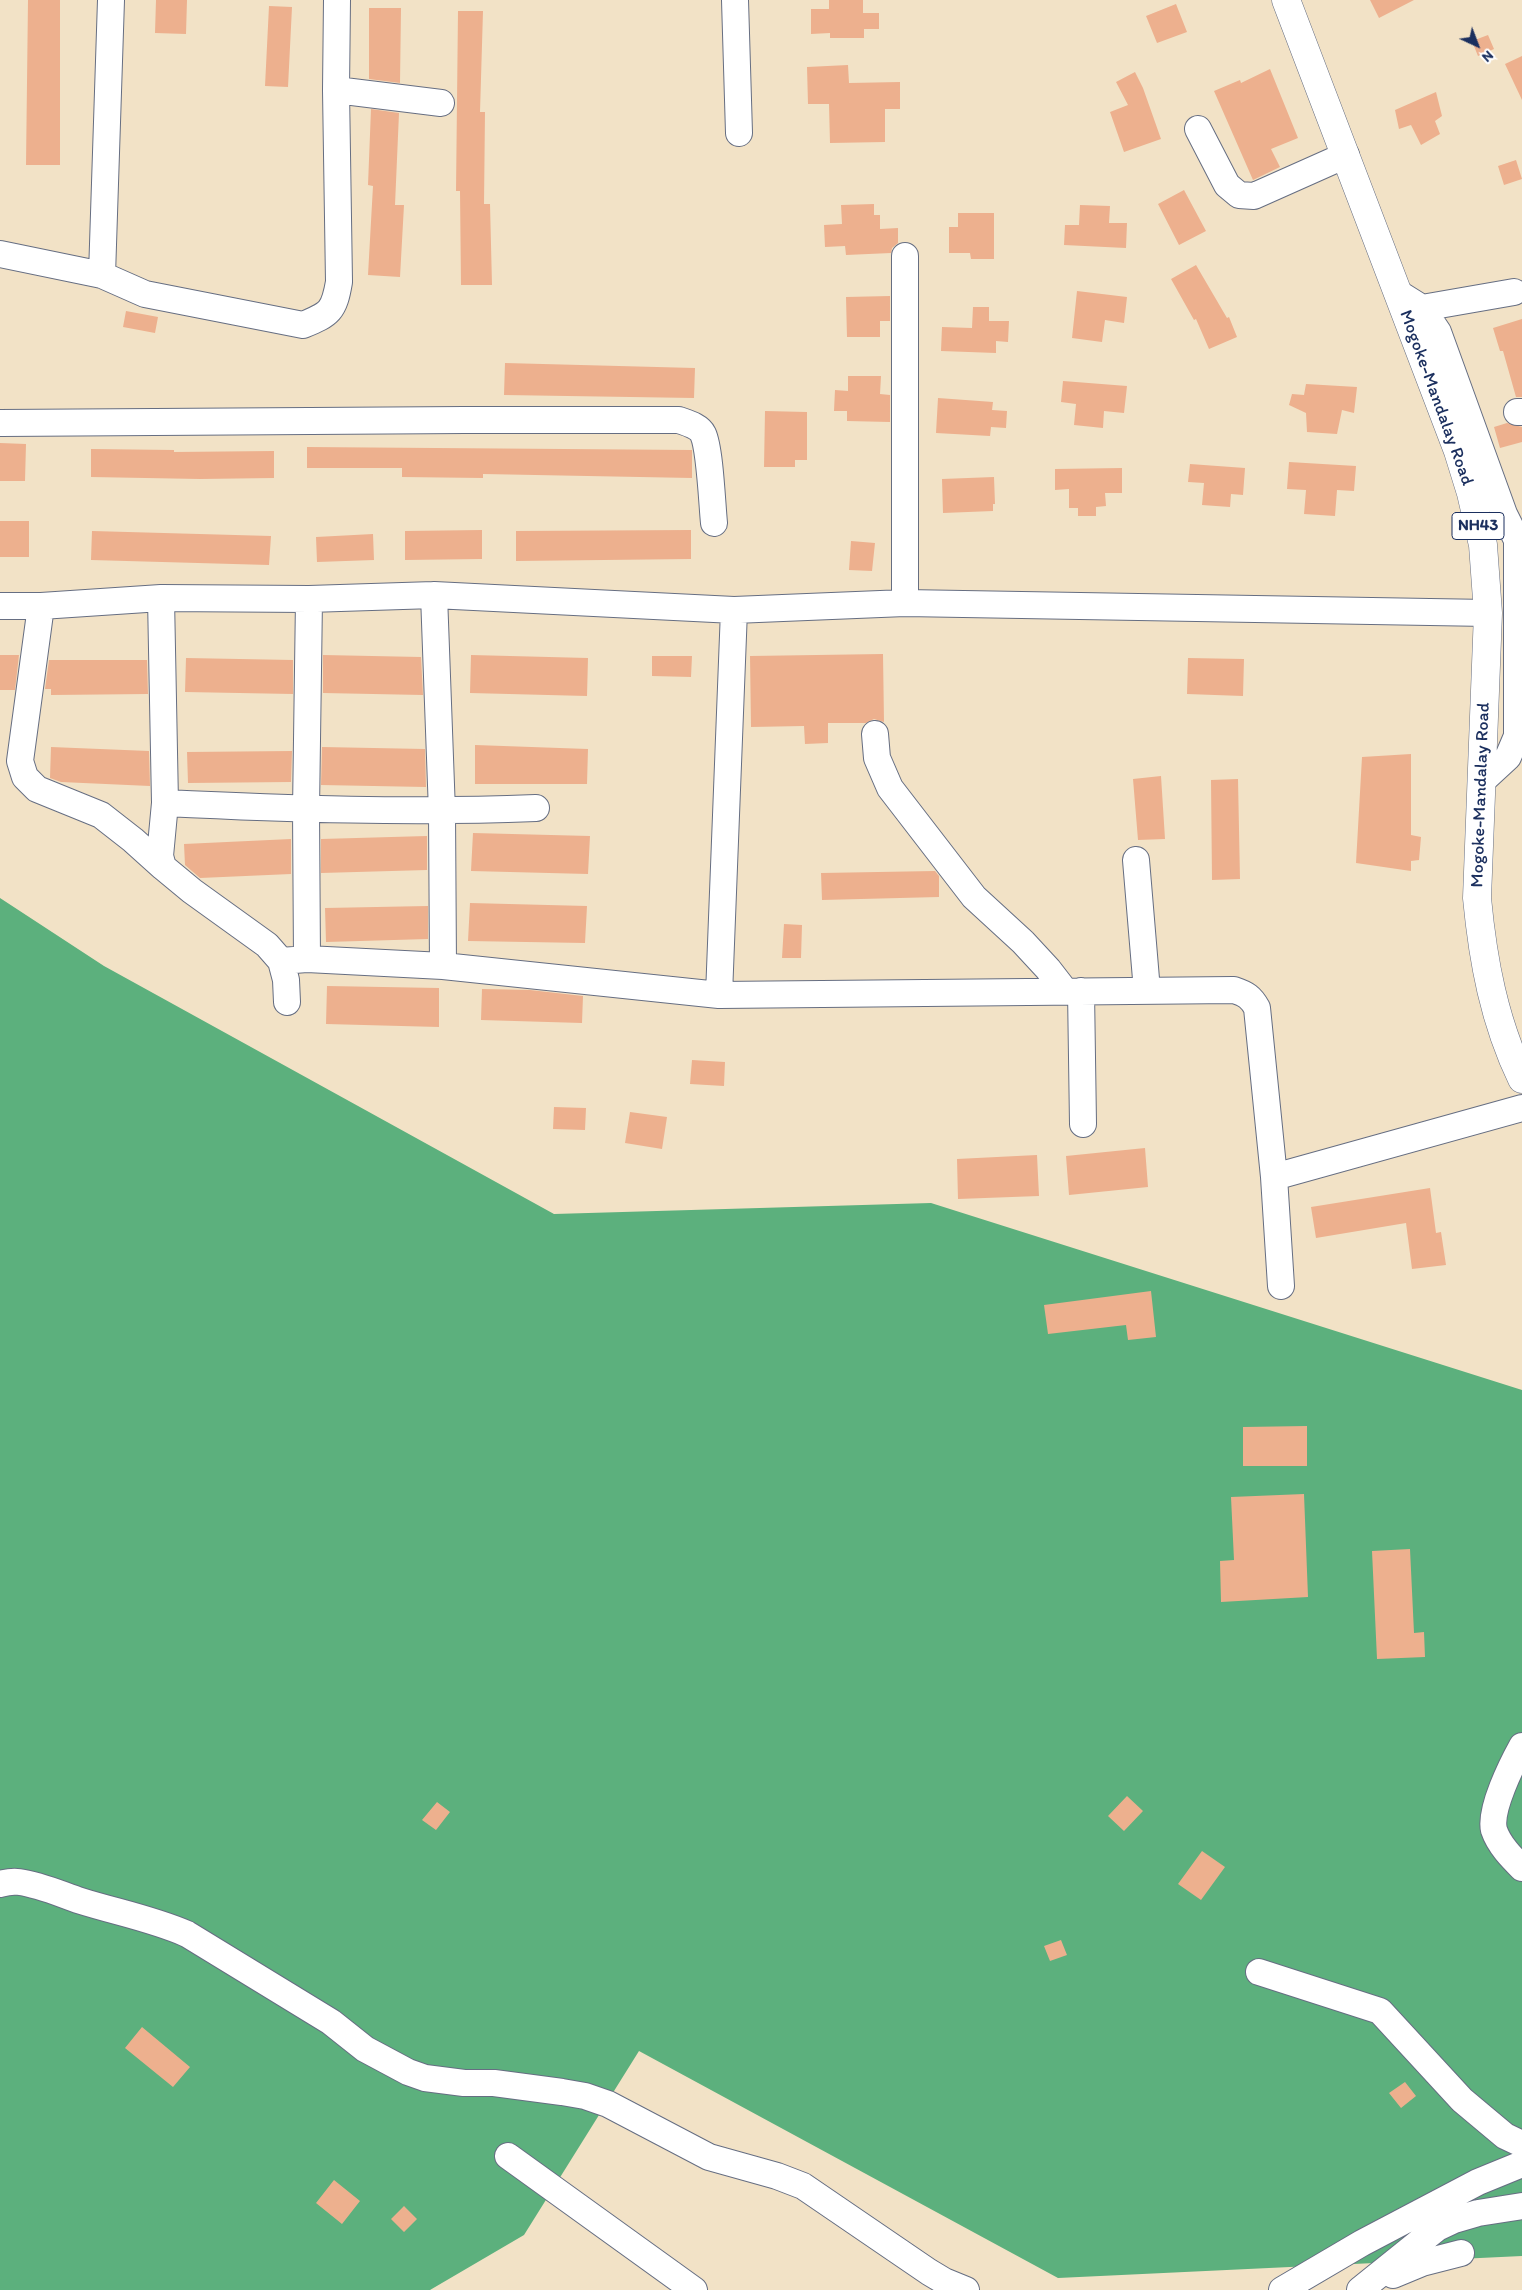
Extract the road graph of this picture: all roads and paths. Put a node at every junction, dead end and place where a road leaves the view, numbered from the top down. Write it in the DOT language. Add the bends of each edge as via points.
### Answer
graph roads {
  1 [pos="111,0"];
  2 [pos="338,0"];
  3 [pos="734,0"];
  4 [pos="1286,0"];
  5 [pos="336,90"];
  6 [pos="441,103"];
  7 [pos="1198,129"];
  8 [pos="739,133"];
  9 [pos="1346,154"];
  10 [pos="0,254"];
  11 [pos="904,256"];
  12 [pos="102,275"];
  13 [pos="1514,292"];
  14 [pos="1398,293"];
  15 [pos="1422,308"];
  16 [pos="0,423"];
  17 [pos="714,523"];
  18 [pos="1520,539"];
  19 [pos="1483,545"];
  20 [pos="434,594"];
  21 [pos="161,598"];
  22 [pos="309,599"];
  23 [pos="905,603"];
  24 [pos="0,606"];
  25 [pos="41,606"];
  26 [pos="734,610"];
  27 [pos="1488,613"];
  28 [pos="875,734"];
  29 [pos="1482,781"];
  30 [pos="165,803"];
  31 [pos="536,808"];
  32 [pos="306,810"];
  33 [pos="442,812"];
  34 [pos="1136,860"];
  35 [pos="163,867"];
  36 [pos="307,959"];
  37 [pos="281,961"];
  38 [pos="443,966"];
  39 [pos="1147,990"];
  40 [pos="1073,991"];
  41 [pos="719,996"];
  42 [pos="287,1002"];
  43 [pos="1522,1079"];
  44 [pos="1522,1108"];
  45 [pos="1083,1124"];
  46 [pos="1274,1177"];
  47 [pos="1281,1286"];
  48 [pos="1522,1746"];
  49 [pos="1522,1868"];
  50 [pos="0,1884"];
  51 [pos="1259,1972"];
  52 [pos="1522,2144"];
  53 [pos="508,2156"];
  54 [pos="1522,2164"];
  55 [pos="1522,2206"];
  56 [pos="1461,2253"];
  57 [pos="1365,2286"];
  58 [pos="1286,2289"];
  59 [pos="694,2290"];
  60 [pos="966,2290"];
  1 -- 12 [label="street"];
  2 -- 5 [label="street"];
  3 -- 8 [label="street"];
  4 -- 9 [label="highway, Mogoke-Mandalay Road / NH43"];
  5 -- 6 [label="street"];
  5 -- 12 [label="street" via="339,282 336,301 325,316 304,325 145,294"];
  7 -- 9 [label="street" via="1227,185 1239,195 1254,196"];
  9 -- 14 [label="highway, Mogoke-Mandalay Road / NH43"];
  10 -- 12 [label="street"];
  11 -- 23 [label="street"];
  13 -- 15 [label="street"];
  14 -- 15 [label="street"];
  14 -- 19 [label="highway, Mogoke-Mandalay Road / NH43" via="1458,451"];
  15 -- 18 [label="street" via="1438,332 1504,514"];
  16 -- 17 [label="street" via="680,420 702,432"];
  18 -- 19 [label="street"];
  18 -- 29 [label="street" via="1517,736 1508,757"];
  19 -- 27 [label="highway, Mogoke-Mandalay Road / NH43"];
  20 -- 22 [label="street"];
  20 -- 26 [label="street"];
  20 -- 33 [label="street"];
  21 -- 22 [label="street"];
  21 -- 25 [label="street"];
  21 -- 30 [label="street"];
  22 -- 32 [label="street"];
  23 -- 26 [label="street"];
  23 -- 27 [label="street"];
  24 -- 25 [label="street"];
  25 -- 35 [label="street" via="20,762 25,777 37,789 101,815"];
  26 -- 41 [label="street"];
  27 -- 29 [label="highway, Mogoke-Mandalay Road / NH43"];
  28 -- 40 [label="street" via="877,758 890,788 974,897"];
  29 -- 43 [label="highway, Mogoke-Mandalay Road / NH43" via="1477,898 1481,944 1495,1012"];
  30 -- 32 [label="street"];
  30 -- 35 [label="street" via="160,856"];
  31 -- 33 [label="street"];
  32 -- 33 [label="street"];
  32 -- 36 [label="street"];
  33 -- 38 [label="street"];
  34 -- 39 [label="street"];
  35 -- 37 [label="street" via="268,945"];
  36 -- 37 [label="street"];
  36 -- 38 [label="street"];
  37 -- 42 [label="street"];
  38 -- 41 [label="street"];
  39 -- 40 [label="street"];
  39 -- 46 [label="street" via="1234,990 1251,998 1257,1008"];
  40 -- 41 [label="street"];
  40 -- 45 [label="street"];
  44 -- 46 [label="street"];
  46 -- 47 [label="street"];
  48 -- 49 [label="street" via="1502,1784 1494,1829 1502,1845"];
  50 -- 60 [label="street" via="13,1882 42,1886 187,1934 331,2022 365,2049 408,2072 425,2078 562,2092 608,2104 709,2157 803,2186 929,2272"];
  51 -- 52 [label="street" via="1380,2011 1462,2100 1505,2136"];
  53 -- 59 [label="street"];
  54 -- 58 [label="street" via="1478,2182 1370,2239"];
  55 -- 57 [label="street" via="1478,2213 1437,2228"];
  56 -- 57 [label="street" via="1422,2263"];
}
